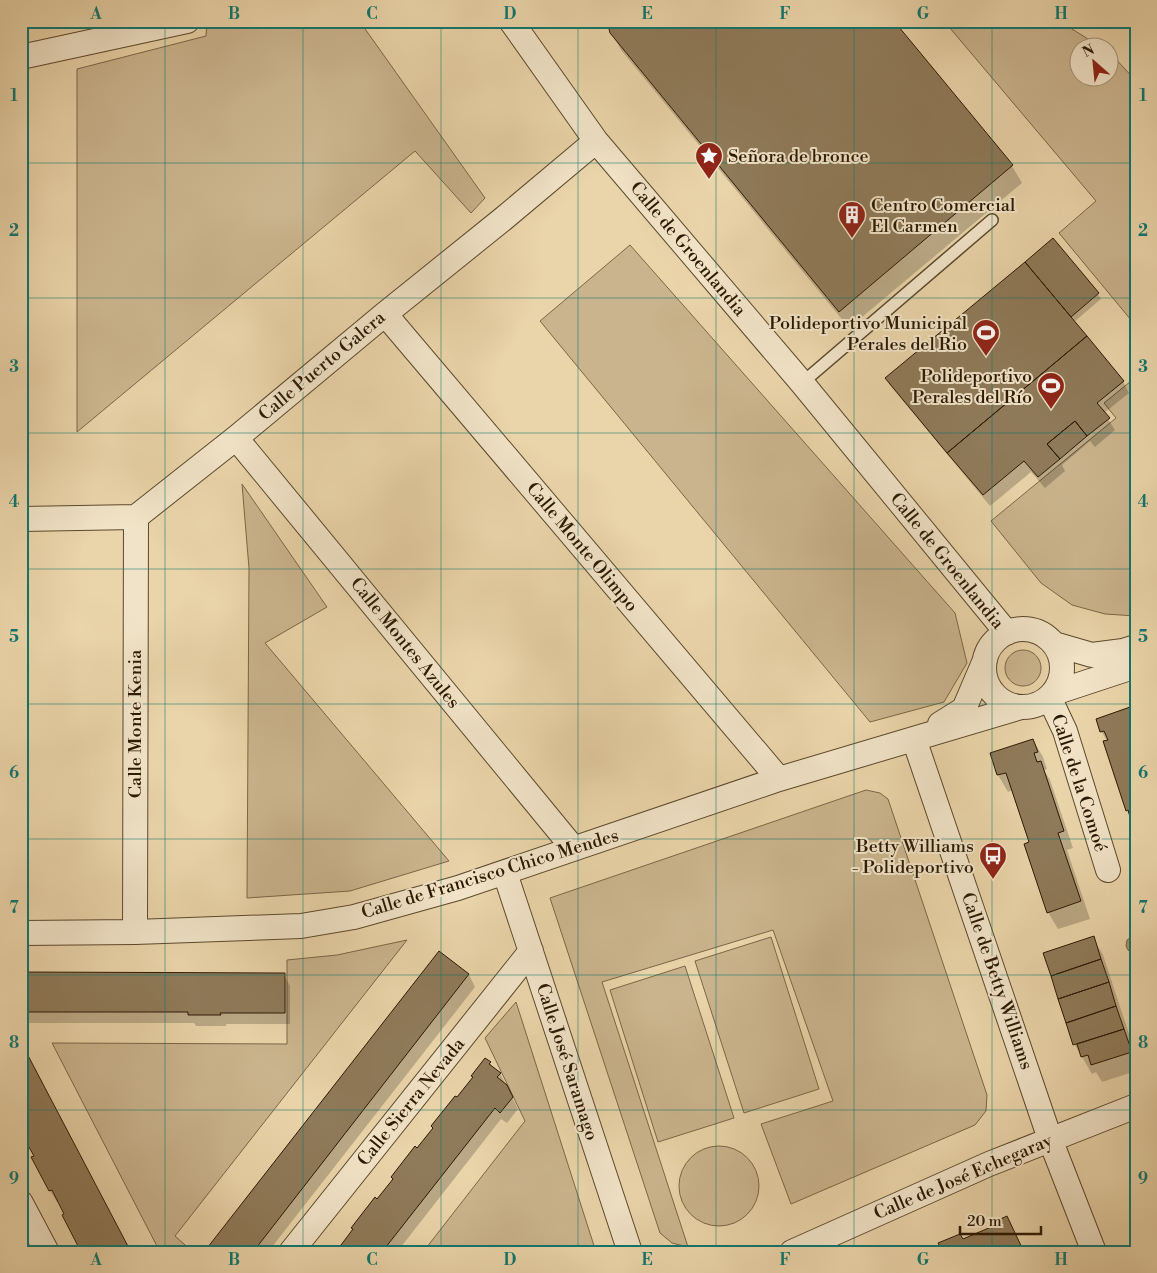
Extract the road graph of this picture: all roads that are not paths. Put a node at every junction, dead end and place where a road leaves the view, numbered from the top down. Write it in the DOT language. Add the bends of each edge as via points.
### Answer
graph roads {
  1 [pos="511,21"];
  2 [pos="188,22"];
  3 [pos="21,57"];
  4 [pos="596,141"];
  5 [pos="992,220"];
  6 [pos="385,314"];
  7 [pos="802,383"];
  8 [pos="236,438"];
  9 [pos="136,517"];
  10 [pos="21,519"];
  11 [pos="1006,633"];
  12 [pos="1054,644"];
  13 [pos="1136,647"];
  14 [pos="985,659"];
  15 [pos="1136,666"];
  16 [pos="1052,695"];
  17 [pos="1021,708"];
  18 [pos="914,739"];
  19 [pos="779,780"];
  20 [pos="574,849"];
  21 [pos="1108,870"];
  22 [pos="504,873"];
  23 [pos="135,932"];
  24 [pos="21,933"];
  25 [pos="531,951"];
  26 [pos="1136,1106"];
  27 [pos="1050,1139"];
  28 [pos="21,1203"];
  29 [pos="47,1252"];
  30 [pos="291,1252"];
  31 [pos="630,1252"];
  32 [pos="792,1252"];
  33 [pos="1094,1252"];
  1 -- 4 [label="street, Calle de Groenlandia"];
  2 -- 3 [label="street"];
  4 -- 6 [label="street, Calle Puerto Galera"];
  4 -- 7 [label="street, Calle de Groenlandia"];
  5 -- 7 [label="lane"];
  6 -- 8 [label="street, Calle Puerto Galera"];
  6 -- 19 [label="street, Calle Monte Olimpo"];
  7 -- 11 [label="street, Calle de Groenlandia"];
  8 -- 9 [label="street, Calle Puerto Galera"];
  8 -- 20 [label="street, Calle Montes Azules"];
  9 -- 10 [label="street"];
  9 -- 23 [label="street, Calle Monte Kenia"];
  11 -- 12 [label="street" via="1032,630"];
  11 -- 14 [label="street" via="990,648"];
  12 -- 13 [label="street" via="1092,655"];
  12 -- 16 [label="street" via="1062,668 1060,681"];
  14 -- 17 [label="street" via="986,682 992,692 1000,700"];
  14 -- 18 [label="street, Calle de Francisco Chico Mendes" via="964,709"];
  15 -- 16 [label="street"];
  16 -- 17 [label="street" via="1043,702"];
  16 -- 21 [label="street, Calle de la Comoé"];
  17 -- 18 [label="street, Calle de Francisco Chico Mendes"];
  18 -- 19 [label="street, Calle de Francisco Chico Mendes"];
  18 -- 27 [label="street, Calle de Betty Williams"];
  19 -- 20 [label="street, Calle de Francisco Chico Mendes"];
  20 -- 22 [label="street, Calle de Francisco Chico Mendes"];
  22 -- 23 [label="street, Calle de Francisco Chico Mendes" via="354,917 301,926"];
  22 -- 25 [label="street, Calle José Saramago"];
  23 -- 24 [label="street, Calle de Francisco Chico Mendes"];
  25 -- 30 [label="street, Calle Sierra Nevada"];
  25 -- 31 [label="street, Calle José Saramago"];
  26 -- 27 [label="street, Calle de José Echegaray"];
  27 -- 32 [label="street, Calle de José Echegaray"];
  27 -- 33 [label="street, Calle de Betty Williams"];
  28 -- 29 [label="street"];
}
